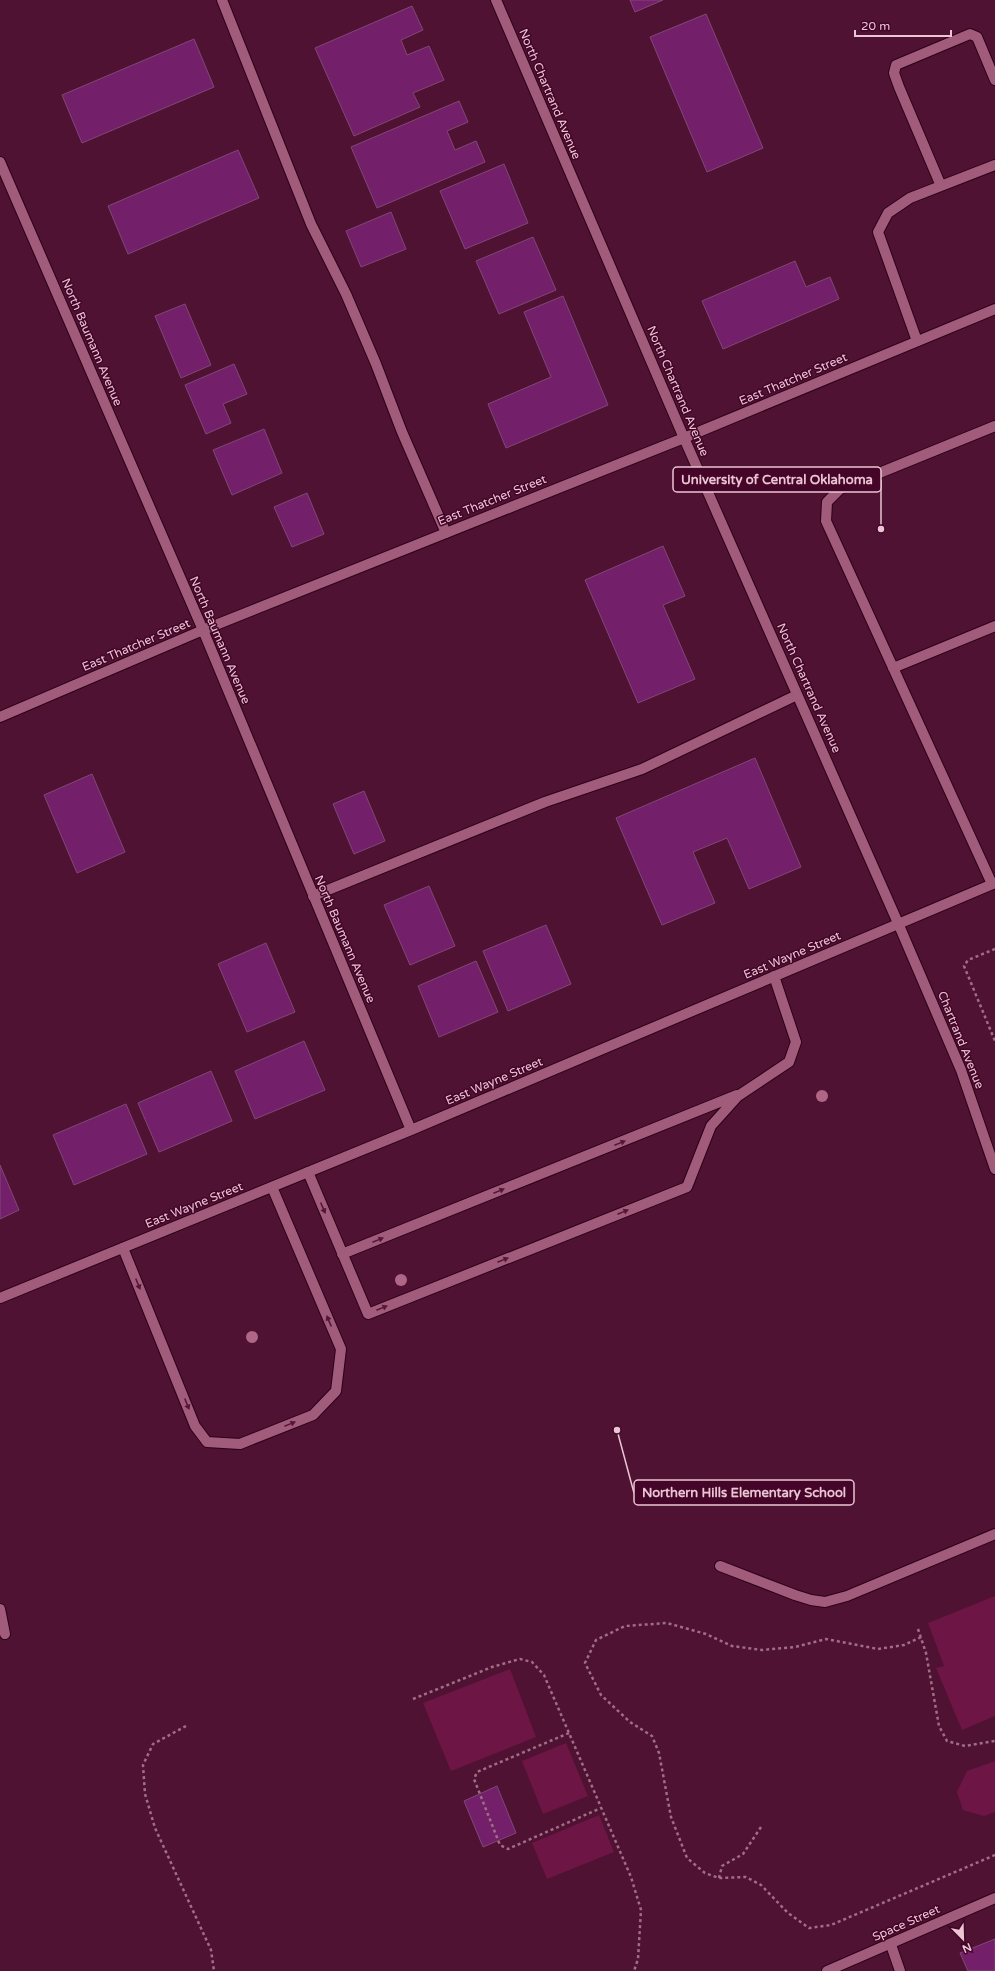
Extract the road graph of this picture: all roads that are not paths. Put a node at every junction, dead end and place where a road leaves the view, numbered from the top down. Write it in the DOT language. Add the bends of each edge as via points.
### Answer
graph roads {
  1 [pos="222,0"];
  2 [pos="496,0"];
  3 [pos="995,80"];
  4 [pos="0,162"];
  5 [pos="995,165"];
  6 [pos="941,186"];
  7 [pos="995,309"];
  8 [pos="917,341"];
  9 [pos="995,426"];
  10 [pos="684,438"];
  11 [pos="446,533"];
  12 [pos="995,626"];
  13 [pos="203,630"];
  14 [pos="893,668"];
  15 [pos="798,695"];
  16 [pos="0,717"];
  17 [pos="993,884"];
  18 [pos="313,896"];
  19 [pos="898,924"];
  20 [pos="774,976"];
  21 [pos="743,1093"];
  22 [pos="411,1130"];
  23 [pos="995,1169"];
  24 [pos="308,1172"];
  25 [pos="272,1187"];
  26 [pos="123,1248"];
  27 [pos="342,1254"];
  28 [pos="0,1298"];
  29 [pos="995,1534"];
  30 [pos="720,1566"];
  31 [pos="0,1609"];
  32 [pos="3,1635"];
  33 [pos="995,1898"];
  34 [pos="891,1945"];
  35 [pos="827,1971"];
  36 [pos="900,1971"];
  1 -- 11 [label="street" via="311,224 346,294"];
  2 -- 10 [label="street, North Chartrand Avenue"];
  3 -- 6 [label="street" via="977,37 970,34 896,65 894,73 899,87"];
  4 -- 13 [label="street, North Baumann Avenue"];
  5 -- 6 [label="street"];
  6 -- 8 [label="street" via="910,198 888,213 878,232"];
  7 -- 8 [label="street, East Thatcher Street"];
  8 -- 10 [label="street, East Thatcher Street"];
  9 -- 14 [label="street" via="840,489 826,502 826,521"];
  10 -- 11 [label="street, East Thatcher Street"];
  10 -- 15 [label="street, North Chartrand Avenue"];
  11 -- 13 [label="street, East Thatcher Street"];
  12 -- 14 [label="street"];
  13 -- 16 [label="street, East Thatcher Street"];
  13 -- 18 [label="street, North Baumann Avenue"];
  14 -- 17 [label="street"];
  15 -- 18 [label="street" via="642,769 545,802"];
  15 -- 19 [label="street, North Chartrand Avenue"];
  17 -- 19 [label="street, East Wayne Street"];
  18 -- 22 [label="street, North Baumann Avenue"];
  19 -- 20 [label="street, East Wayne Street"];
  19 -- 23 [label="street, Chartrand Avenue" via="961,1070"];
  20 -- 21 [label="street" via="796,1042 789,1062"];
  20 -- 22 [label="street, East Wayne Street"];
  27 -- 21 [label="street, one-way"];
  27 -- 21 [label="street, one-way" via="368,1314 679,1190 686,1187 711,1126"];
  22 -- 24 [label="street, East Wayne Street"];
  24 -- 25 [label="street, East Wayne Street"];
  24 -- 27 [label="street, one-way"];
  25 -- 26 [label="street, East Wayne Street"];
  26 -- 25 [label="street, one-way" via="195,1426 207,1442 240,1444 313,1415 336,1391 340,1349"];
  26 -- 28 [label="street, East Wayne Street"];
  29 -- 30 [label="street" via="847,1596 825,1602 795,1595"];
  31 -- 32 [label="street"];
  33 -- 34 [label="street, Space Street"];
  34 -- 35 [label="street, Space Street"];
  34 -- 36 [label="street"];
}
